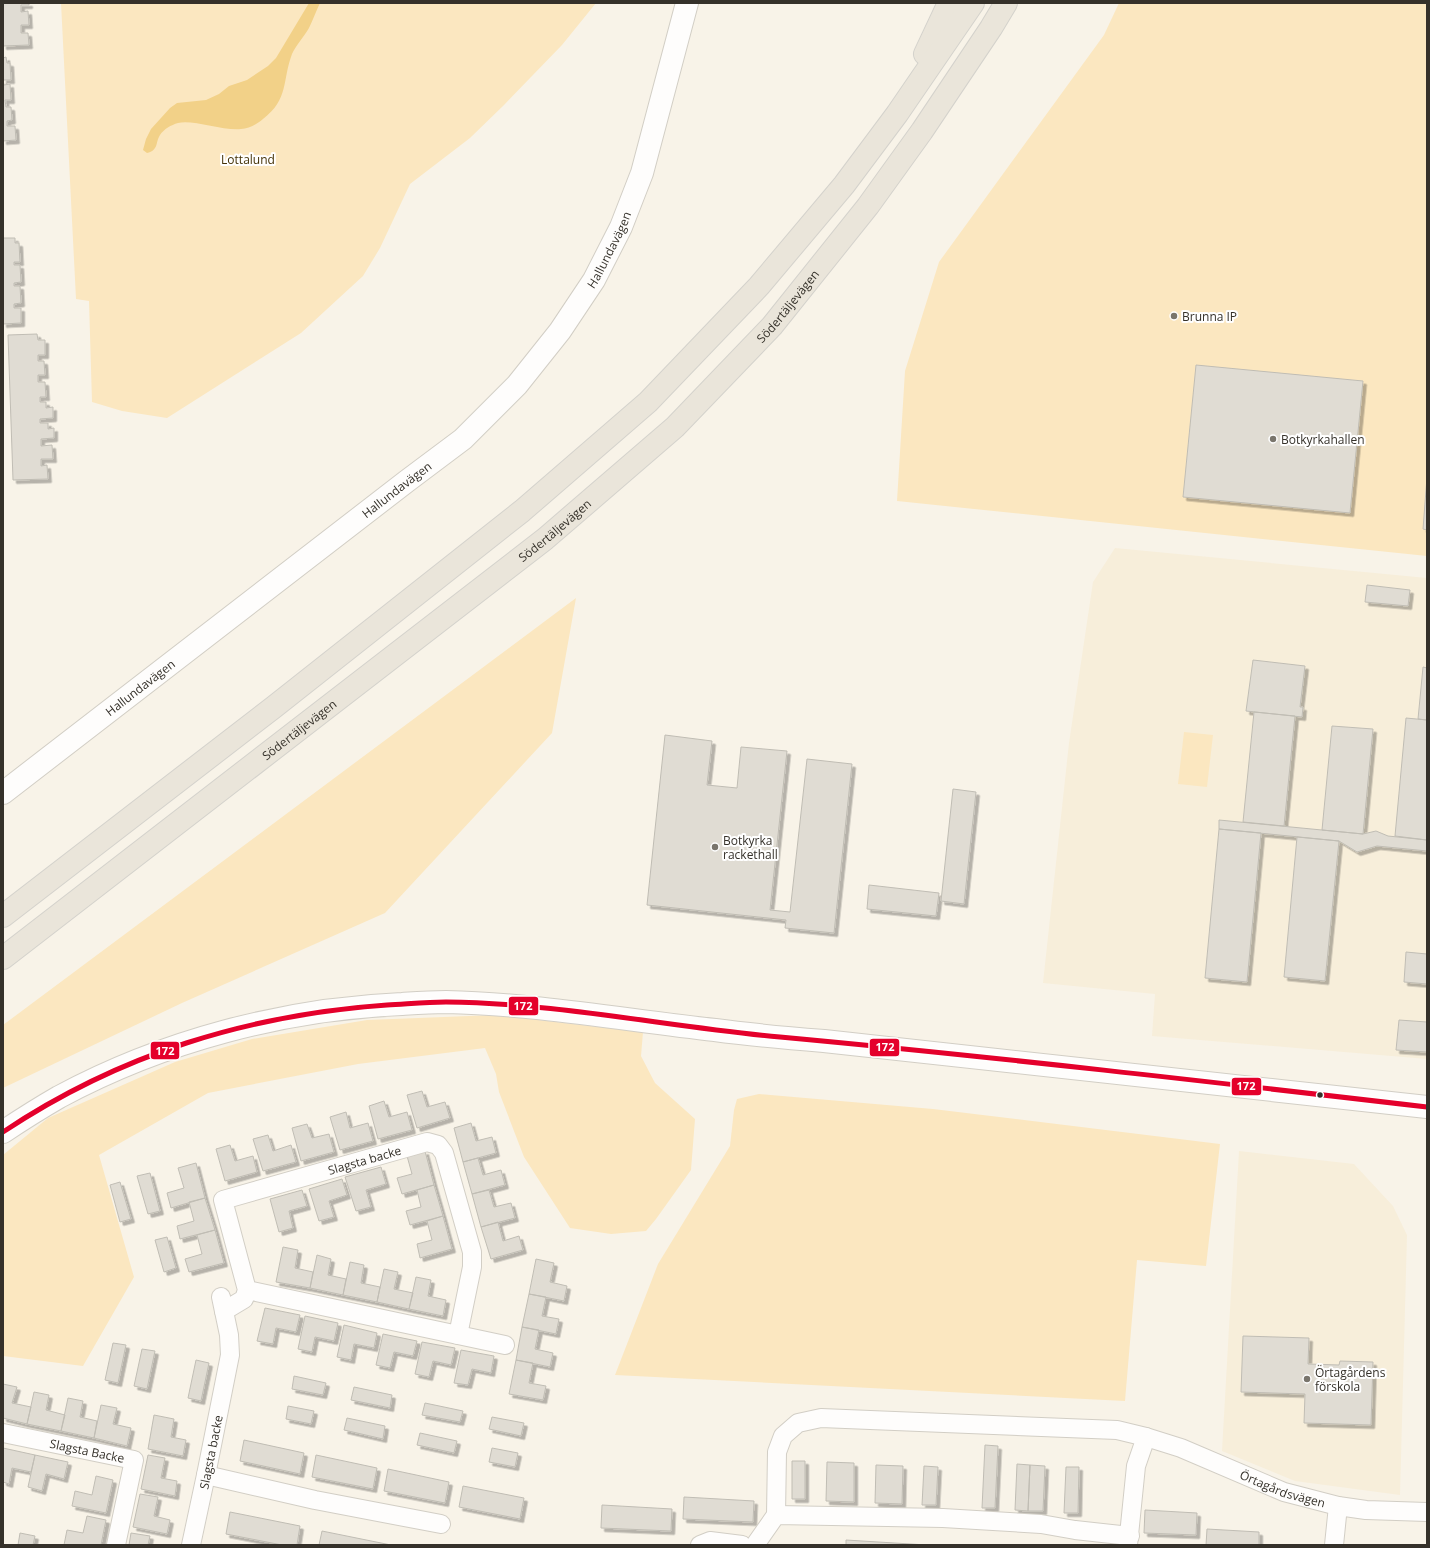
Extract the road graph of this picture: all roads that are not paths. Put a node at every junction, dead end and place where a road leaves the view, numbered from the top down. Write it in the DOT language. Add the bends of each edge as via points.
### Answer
graph roads {
  1 [pos="676,3"];
  2 [pos="687,3"];
  3 [pos="949,3"];
  4 [pos="973,3"];
  5 [pos="1006,3"];
  6 [pos="666,86"];
  7 [pos="897,114"];
  8 [pos="3,793"];
  9 [pos="3,916"];
  10 [pos="3,958"];
  11 [pos="1427,1107"];
  12 [pos="3,1132"];
  13 [pos="247,1290"];
  14 [pos="458,1335"];
  15 [pos="505,1345"];
  16 [pos="3,1432"];
  17 [pos="1146,1437"];
  18 [pos="206,1475"];
  19 [pos="1338,1506"];
  20 [pos="1427,1512"];
  21 [pos="776,1515"];
  22 [pos="441,1524"];
  23 [pos="1129,1540"];
  24 [pos="116,1545"];
  25 [pos="191,1545"];
  26 [pos="700,1545"];
  27 [pos="742,1545"];
  28 [pos="755,1545"];
  29 [pos="1334,1545"];
  1 -- 6 [label="main road, Hallundavägen"];
  2 -- 6 [label="main road, Hallundavägen"];
  3 -- 7 [label="highway"];
  4 -- 7 [label="highway"];
  5 -- 10 [label="highway, Södertäljevägen" via="922,131 868,206 772,326 675,427 545,539"];
  6 -- 8 [label="main road, Hallundavägen" via="642,173 621,227 594,280 560,331 517,385 463,439"];
  7 -- 9 [label="highway" via="844,185 759,286 648,402 522,511"];
  11 -- 12 [label="main road" via="715,1030 541,1008 444,1002 362,1007 310,1014 249,1026 199,1040 92,1081 38,1109"];
  13 -- 14 [label="street"];
  13 -- 14 [label="street, Slagsta backe" via="223,1200 427,1142 433,1143 444,1153 472,1252 472,1267"];
  13 -- 18 [label="street, Slagsta backe" via="244,1299 222,1304 229,1335 230,1355"];
  14 -- 15 [label="street"];
  16 -- 24 [label="street, Slagsta Backe" via="134,1460"];
  17 -- 19 [label="street, Örtagårdsvägen" via="1181,1448 1284,1492"];
  17 -- 21 [label="street, Örtagårdsvägen" via="1117,1430 821,1418 798,1423 783,1436 777,1452"];
  17 -- 23 [label="street" via="1136,1466"];
  18 -- 22 [label="street" via="315,1500"];
  18 -- 25 [label="street, Slagsta backe"];
  19 -- 20 [label="street, Örtagårdsvägen" via="1366,1510"];
  19 -- 29 [label="street"];
  21 -- 23 [label="street" via="943,1518 1041,1524"];
  21 -- 28 [label="street"];
  26 -- 27 [label="street" via="710,1541"];
}
